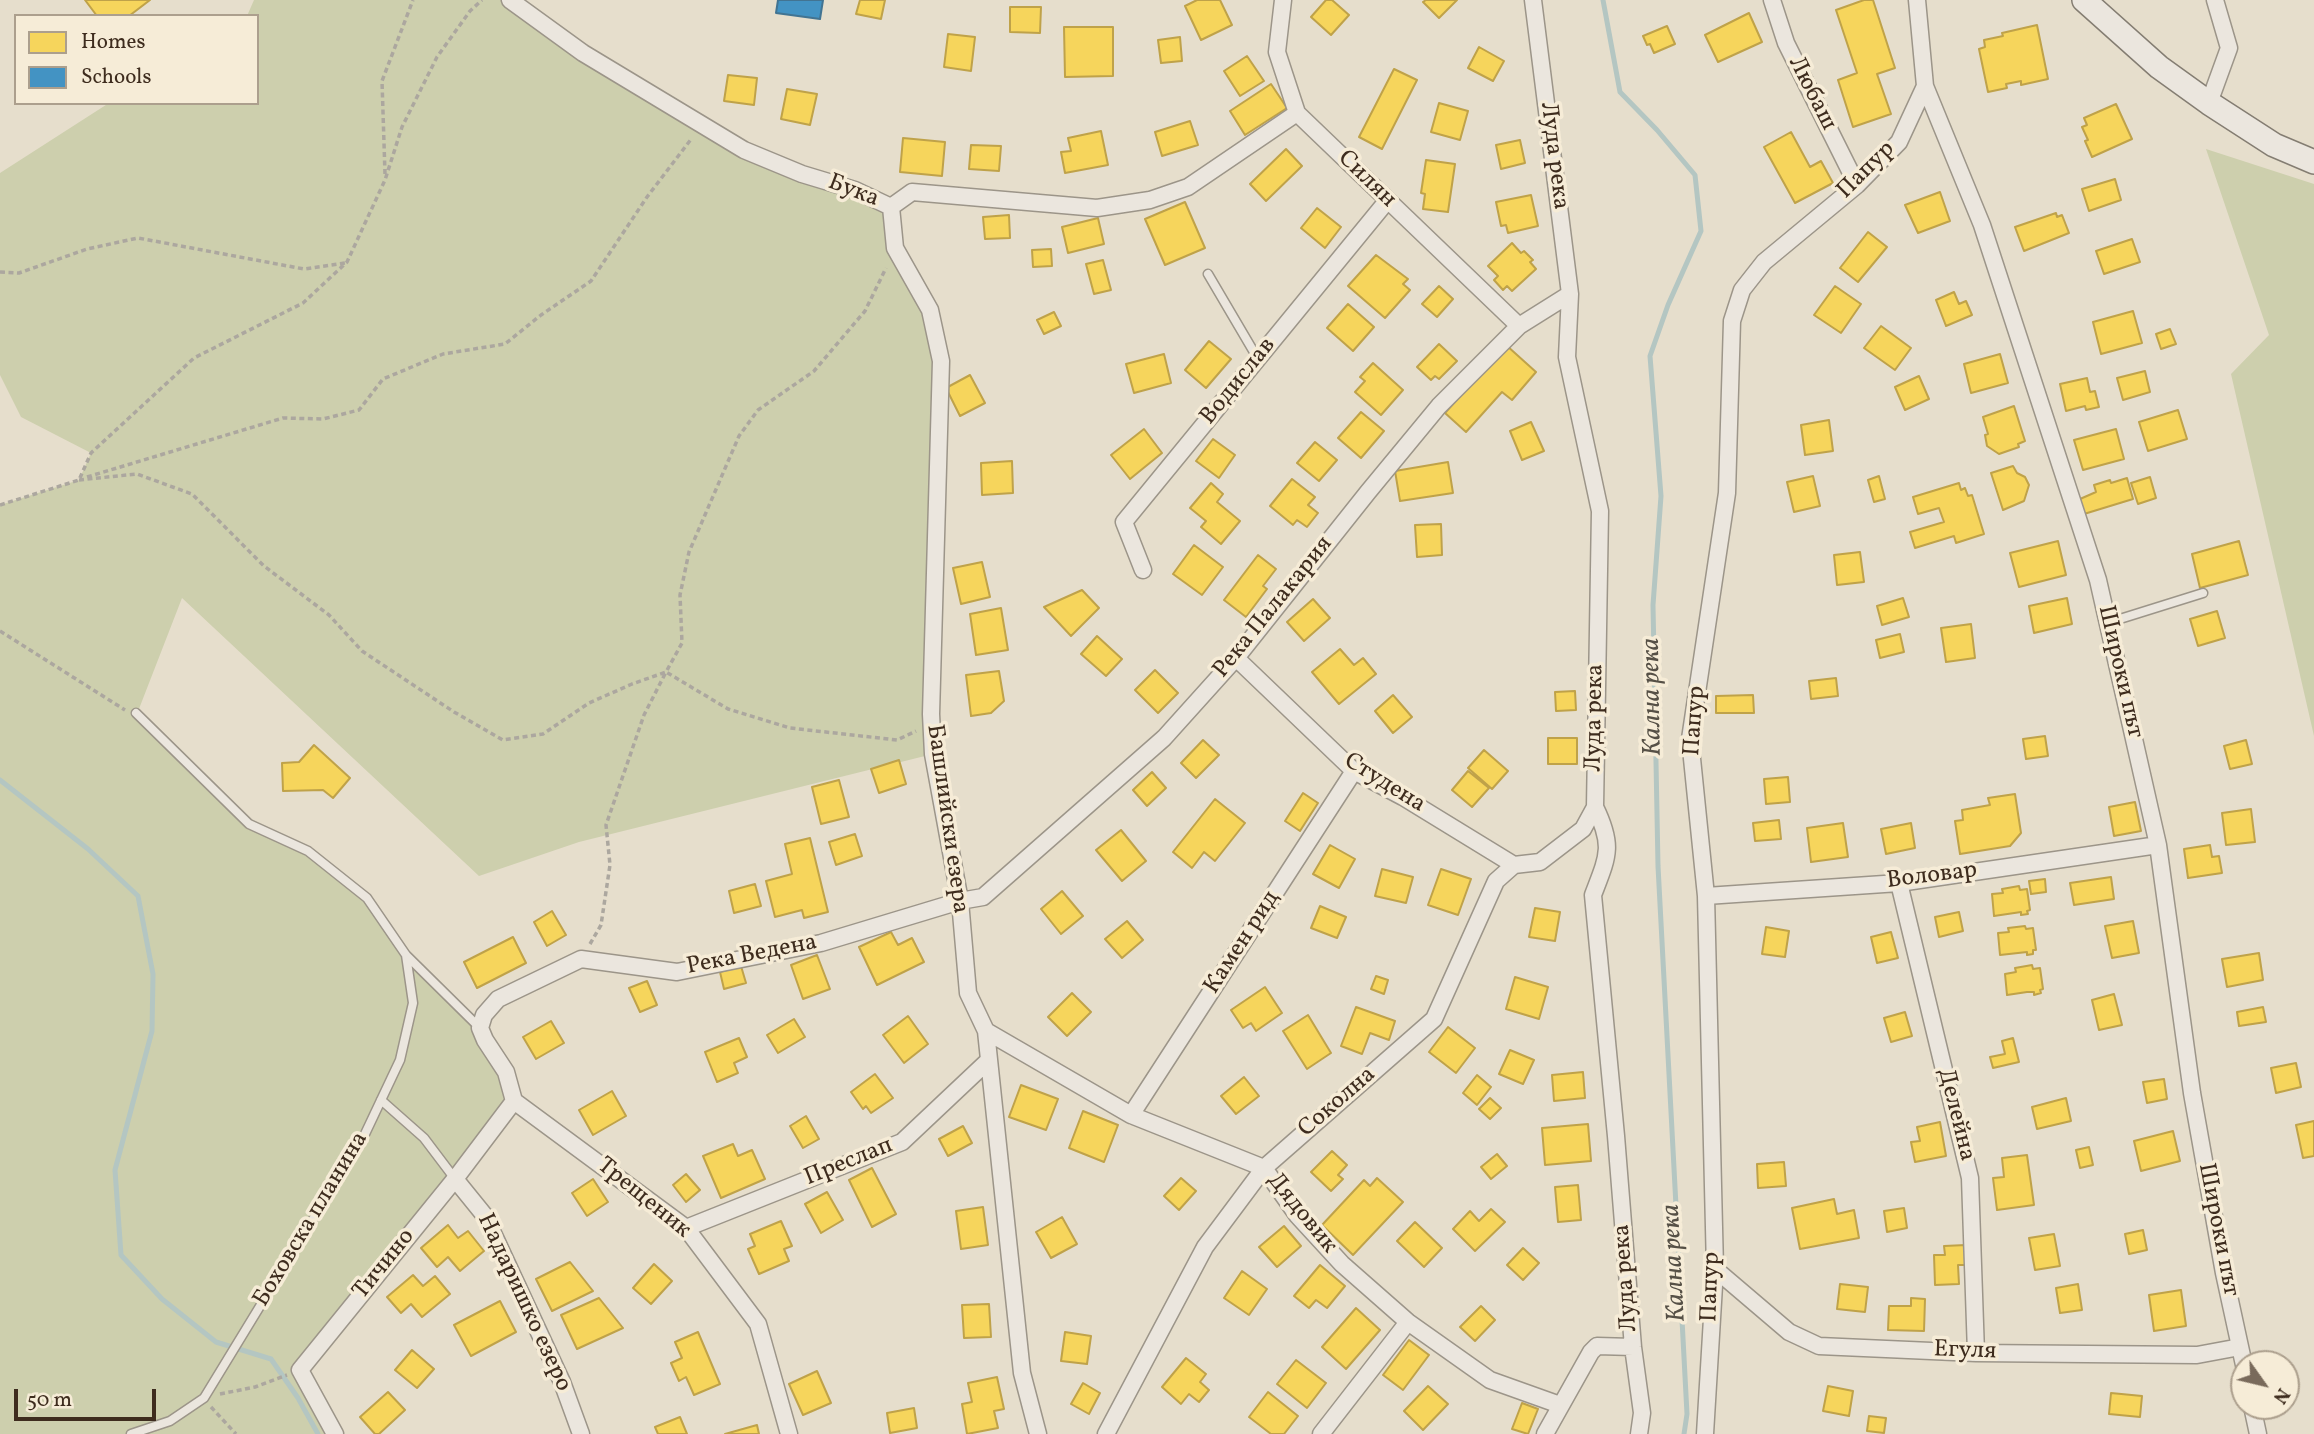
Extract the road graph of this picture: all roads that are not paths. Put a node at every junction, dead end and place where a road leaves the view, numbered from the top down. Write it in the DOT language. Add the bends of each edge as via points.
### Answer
graph roads {
  1 [pos="510,0"];
  2 [pos="1283,0"];
  3 [pos="1533,0"];
  4 [pos="1772,0"];
  5 [pos="1917,0"];
  6 [pos="2084,0"];
  7 [pos="2215,0"];
  8 [pos="1926,86"];
  9 [pos="2209,103"];
  10 [pos="1297,113"];
  11 [pos="2314,163"];
  12 [pos="1857,186"];
  13 [pos="1387,201"];
  14 [pos="891,207"];
  15 [pos="1208,274"];
  16 [pos="1570,294"];
  17 [pos="1519,326"];
  18 [pos="1258,359"];
  19 [pos="1143,570"];
  20 [pos="2203,593"];
  21 [pos="2108,623"];
  22 [pos="1236,658"];
  23 [pos="136,713"];
  24 [pos="1354,771"];
  25 [pos="1595,807"];
  26 [pos="2158,845"];
  27 [pos="1514,865"];
  28 [pos="1899,883"];
  29 [pos="1706,896"];
  30 [pos="960,901"];
  31 [pos="406,954"];
  32 [pos="480,1028"];
  33 [pos="986,1031"];
  34 [pos="989,1060"];
  35 [pos="382,1100"];
  36 [pos="514,1101"];
  37 [pos="1131,1115"];
  38 [pos="1264,1168"];
  39 [pos="455,1179"];
  40 [pos="685,1227"];
  41 [pos="1715,1269"];
  42 [pos="1408,1322"];
  43 [pos="1633,1347"];
  44 [pos="2240,1347"];
  45 [pos="2241,1350"];
  46 [pos="1976,1353"];
  47 [pos="1560,1405"];
  48 [pos="131,1434"];
  49 [pos="335,1434"];
  50 [pos="581,1434"];
  51 [pos="789,1434"];
  52 [pos="1038,1434"];
  53 [pos="1106,1434"];
  54 [pos="1321,1434"];
  55 [pos="1545,1434"];
  56 [pos="1639,1434"];
  57 [pos="1705,1434"];
  1 -- 14 [label="street, Бука" via="583,53 744,150"];
  2 -- 10 [label="street, Силян" via="1277,52"];
  3 -- 16 [label="street, Луда река"];
  4 -- 12 [label="street, Любаш" via="1786,43"];
  5 -- 8 [label="street, Широки път"];
  6 -- 9 [label="street"];
  7 -- 9 [label="street" via="2229,48"];
  8 -- 12 [label="street, Папур" via="1899,142"];
  8 -- 21 [label="street, Широки път" via="1982,225"];
  9 -- 11 [label="street" via="2274,145"];
  10 -- 13 [label="street, Силян"];
  10 -- 14 [label="street, Бука" via="1188,187 1150,200 1097,208 912,191"];
  12 -- 29 [label="street, Папур" via="1764,262 1742,290 1732,321 1727,493 1690,739"];
  13 -- 17 [label="street, Силян"];
  13 -- 18 [label="street, Водислав"];
  14 -- 30 [label="street, Башлийски езера" via="895,248 930,310 941,361 931,714 933,754"];
  15 -- 18 [label="lane"];
  16 -- 17 [label="street, Река Палакария"];
  16 -- 25 [label="street, Луда река" via="1567,357 1600,512"];
  17 -- 22 [label="street, Река Палакария" via="1439,406"];
  18 -- 19 [label="street, Водислав" via="1124,522"];
  20 -- 21 [label="lane"];
  21 -- 26 [label="street, Широки път"];
  22 -- 24 [label="street, Студена"];
  22 -- 30 [label="street, Река Палакария" via="1164,738 982,897"];
  23 -- 31 [label="lane" via="248,824 308,851 367,898"];
  24 -- 27 [label="street, Студена"];
  24 -- 37 [label="street, Камен рид"];
  25 -- 27 [label="street" via="1583,829 1540,862"];
  25 -- 43 [label="street, Луда река" via="1607,832 1606,861 1593,895"];
  26 -- 28 [label="street, Воловар"];
  26 -- 44 [label="street, Широки път" via="2192,1093"];
  27 -- 38 [label="street, Соколна" via="1496,881 1434,1019"];
  28 -- 29 [label="street, Воловар"];
  28 -- 46 [label="street, Делейна" via="1970,1178"];
  29 -- 41 [label="street, Папур"];
  30 -- 32 [label="street, Река Ведена" via="821,943 677,972 581,959 498,999"];
  30 -- 33 [label="street, Башлийски езера" via="968,993"];
  31 -- 32 [label="lane"];
  31 -- 35 [label="lane, Боховска планина" via="413,1003 400,1060"];
  32 -- 36 [label="street" via="506,1072"];
  33 -- 34 [label="street, Башлийски езера"];
  33 -- 37 [label="street, Дядовик"];
  34 -- 40 [label="street, Преслап" via="902,1142"];
  34 -- 52 [label="street, Башлийски езера" via="1023,1373"];
  35 -- 39 [label="lane" via="424,1138"];
  35 -- 48 [label="lane, Боховска планина" via="302,1241 204,1398 170,1421"];
  36 -- 39 [label="street, Тичино"];
  36 -- 40 [label="street, Трещеник"];
  37 -- 38 [label="street, Дядовик"];
  38 -- 42 [label="street, Дядовик" via="1342,1264"];
  38 -- 53 [label="street, Соколна" via="1205,1247"];
  39 -- 49 [label="street, Тичино" via="300,1370"];
  39 -- 50 [label="street, Надаришко езеро" via="485,1216 562,1382"];
  40 -- 51 [label="street, Трещеник" via="758,1324"];
  41 -- 46 [label="street, Егуля" via="1789,1332 1819,1346"];
  41 -- 57 [label="street, Папур"];
  42 -- 47 [label="street, Дядовик" via="1490,1380"];
  42 -- 54 [label="street"];
  43 -- 47 [label="street" via="1597,1346"];
  43 -- 56 [label="street, Луда река" via="1642,1413"];
  44 -- 45 [label="street, Широки път"];
  44 -- 46 [label="street, Егуля" via="2197,1355"];
  47 -- 55 [label="street"];
}
